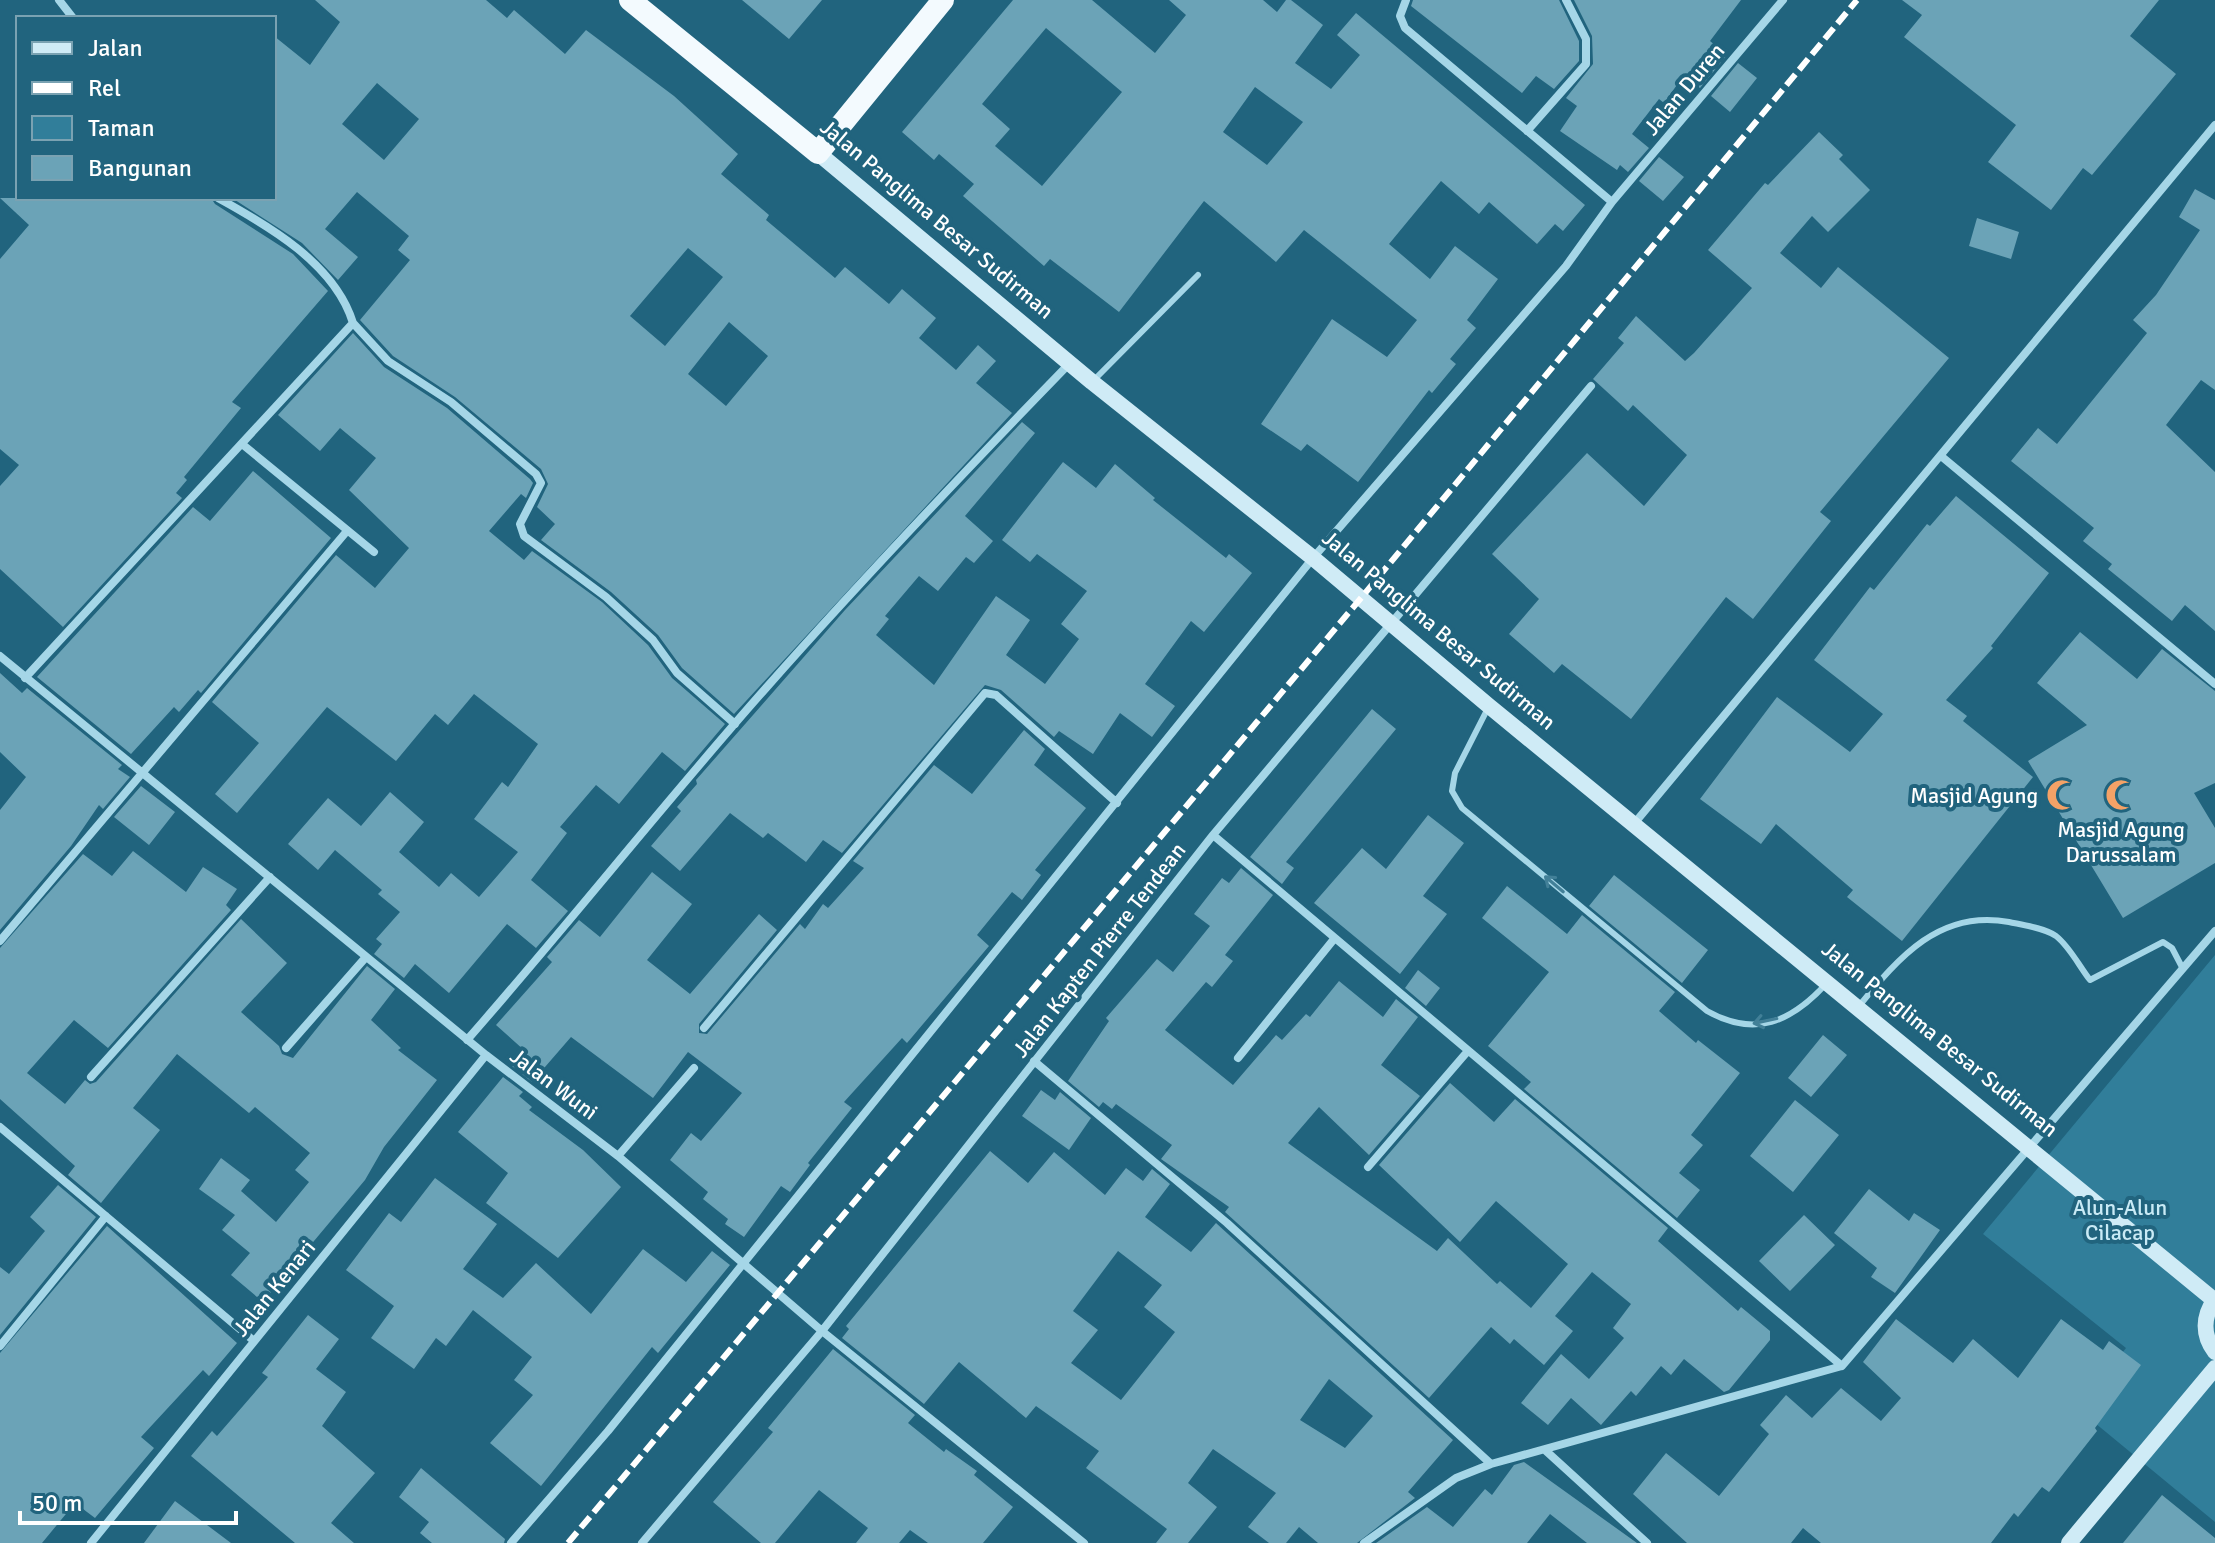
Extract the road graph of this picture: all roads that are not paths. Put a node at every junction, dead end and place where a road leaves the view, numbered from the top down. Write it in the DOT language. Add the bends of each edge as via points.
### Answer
graph roads {
  1 [pos="59,0"];
  2 [pos="630,0"];
  3 [pos="943,0"];
  4 [pos="1406,0"];
  5 [pos="1566,0"];
  6 [pos="1783,0"];
  7 [pos="71,16"];
  8 [pos="2215,125"];
  9 [pos="1527,131"];
  10 [pos="818,153"];
  11 [pos="222,200"];
  12 [pos="1612,202"];
  13 [pos="1198,275"];
  14 [pos="353,323"];
  15 [pos="1070,363"];
  16 [pos="1092,382"];
  17 [pos="1591,386"];
  18 [pos="242,444"];
  19 [pos="1941,456"];
  20 [pos="347,531"];
  21 [pos="374,552"];
  22 [pos="1313,558"];
  23 [pos="1391,622"];
  24 [pos="0,656"];
  25 [pos="25,678"];
  26 [pos="2215,684"];
  27 [pos="1489,706"];
  28 [pos="735,724"];
  29 [pos="140,772"];
  30 [pos="1117,803"];
  31 [pos="1633,825"];
  32 [pos="1213,835"];
  33 [pos="270,877"];
  34 [pos="2215,931"];
  35 [pos="1334,939"];
  36 [pos="0,941"];
  37 [pos="366,957"];
  38 [pos="2183,969"];
  39 [pos="1828,981"];
  40 [pos="1859,1006"];
  41 [pos="704,1028"];
  42 [pos="467,1040"];
  43 [pos="286,1048"];
  44 [pos="1467,1052"];
  45 [pos="486,1055"];
  46 [pos="1238,1058"];
  47 [pos="1034,1061"];
  48 [pos="694,1068"];
  49 [pos="91,1077"];
  50 [pos="0,1127"];
  51 [pos="2031,1147"];
  52 [pos="618,1156"];
  53 [pos="1368,1167"];
  54 [pos="106,1216"];
  55 [pos="741,1262"];
  56 [pos="2214,1299"];
  57 [pos="822,1331"];
  58 [pos="254,1341"];
  59 [pos="0,1346"];
  60 [pos="2215,1352"];
  61 [pos="1842,1366"];
  62 [pos="2215,1368"];
  63 [pos="1545,1450"];
  64 [pos="1491,1464"];
  65 [pos="1079,1541"];
  66 [pos="91,1543"];
  67 [pos="511,1543"];
  68 [pos="642,1543"];
  69 [pos="1364,1543"];
  70 [pos="1647,1543"];
  71 [pos="2069,1543"];
  1 -- 7 [label="street"];
  2 -- 10 [label="highway, Jalan Panglima Besar Sudirman"];
  3 -- 10 [label="highway"];
  4 -- 9 [label="street" via="1400,16 1405,28"];
  5 -- 9 [label="street" via="1586,39 1586,64"];
  6 -- 12 [label="street, Jalan Duren"];
  8 -- 19 [label="street"];
  9 -- 12 [label="street"];
  10 -- 15 [label="main road, Jalan Panglima Besar Sudirman"];
  11 -- 14 [label="street" via="258,220 322,272 338,288"];
  12 -- 22 [label="street, Jalan Duren" via="1566,266"];
  13 -- 16 [label="lane"];
  14 -- 18 [label="street"];
  14 -- 28 [label="street" via="388,361 451,402 536,474 541,483 520,524 524,536 617,607 653,640 677,673"];
  15 -- 16 [label="main road, Jalan Panglima Besar Sudirman"];
  15 -- 28 [label="street" via="922,515"];
  16 -- 22 [label="main road, Jalan Panglima Besar Sudirman"];
  17 -- 23 [label="street, Jalan Kapten Pierre Tendean"];
  18 -- 20 [label="street"];
  18 -- 25 [label="street"];
  19 -- 26 [label="street"];
  19 -- 31 [label="street"];
  20 -- 21 [label="street"];
  20 -- 29 [label="street"];
  22 -- 23 [label="main road, Jalan Panglima Besar Sudirman"];
  22 -- 30 [label="street, Jalan Duren"];
  23 -- 27 [label="main road, Jalan Panglima Besar Sudirman"];
  23 -- 32 [label="street, Jalan Kapten Pierre Tendean"];
  24 -- 25 [label="street, Jalan Wuni"];
  25 -- 29 [label="street, Jalan Wuni"];
  27 -- 31 [label="main road, Jalan Panglima Besar Sudirman"];
  39 -- 27 [label="lane, one-way" via="1790,1015 1759,1024 1731,1024 1707,1011 1462,808 1452,791 1455,773"];
  28 -- 42 [label="street"];
  29 -- 33 [label="street, Jalan Wuni"];
  29 -- 36 [label="street"];
  30 -- 41 [label="street" via="996,695 985,693"];
  30 -- 55 [label="street, Jalan Duren"];
  31 -- 39 [label="main road, Jalan Panglima Besar Sudirman"];
  32 -- 35 [label="street"];
  32 -- 47 [label="street, Jalan Kapten Pierre Tendean"];
  33 -- 37 [label="street, Jalan Wuni"];
  33 -- 49 [label="street"];
  34 -- 38 [label="street"];
  35 -- 44 [label="street"];
  35 -- 46 [label="street"];
  37 -- 42 [label="street, Jalan Wuni"];
  37 -- 43 [label="street"];
  38 -- 40 [label="lane" via="2163,942 2090,980 2051,934 1995,919 1966,920 1941,927 1915,945"];
  38 -- 51 [label="street"];
  39 -- 40 [label="main road, Jalan Panglima Besar Sudirman"];
  40 -- 51 [label="main road, Jalan Panglima Besar Sudirman"];
  42 -- 45 [label="street, Jalan Wuni"];
  44 -- 53 [label="street"];
  44 -- 61 [label="street"];
  45 -- 52 [label="street, Jalan Wuni"];
  45 -- 58 [label="street, Jalan Kenari"];
  47 -- 57 [label="street, Jalan Kapten Pierre Tendean"];
  47 -- 64 [label="street" via="1238,1233"];
  48 -- 52 [label="street"];
  50 -- 54 [label="street"];
  51 -- 56 [label="main road, Jalan Panglima Besar Sudirman"];
  51 -- 61 [label="street"];
  52 -- 55 [label="street, Jalan Wuni"];
  54 -- 58 [label="street"];
  54 -- 59 [label="street"];
  55 -- 57 [label="street, Jalan Wuni"];
  55 -- 67 [label="street, Jalan Duren" via="608,1431"];
  56 -- 60 [label="main road" via="2205,1323"];
  57 -- 65 [label="street, Jalan Wuni"];
  57 -- 68 [label="street, Jalan Kapten Pierre Tendean"];
  58 -- 66 [label="street, Jalan Kenari"];
  61 -- 63 [label="street"];
  62 -- 71 [label="main road"];
  63 -- 64 [label="street"];
  63 -- 70 [label="street"];
  64 -- 69 [label="street" via="1456,1478"];
}
